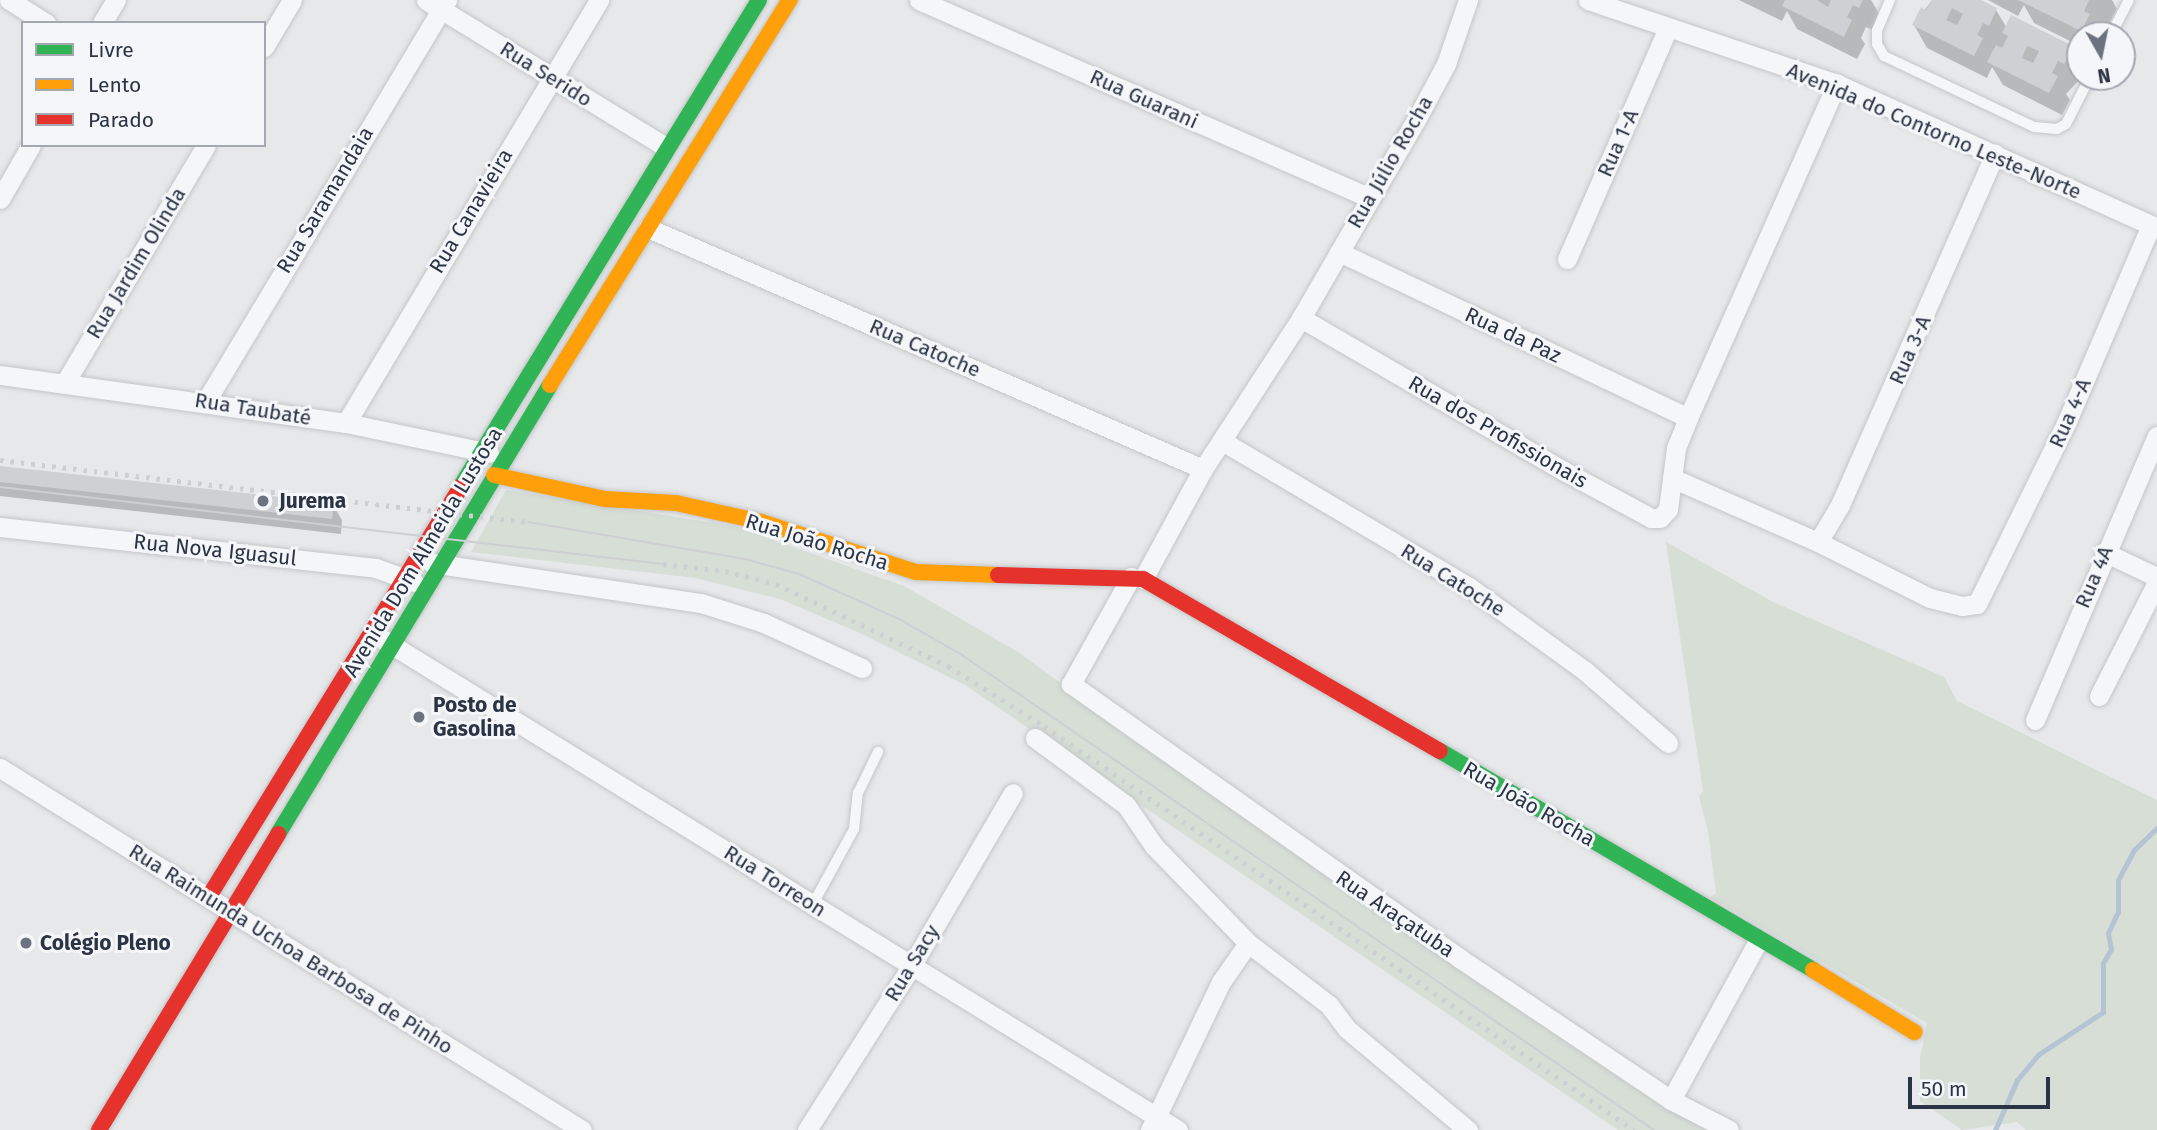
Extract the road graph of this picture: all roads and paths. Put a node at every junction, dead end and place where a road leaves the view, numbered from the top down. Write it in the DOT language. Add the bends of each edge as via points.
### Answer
graph roads {
  1 [pos="9,0"];
  2 [pos="116,0"];
  3 [pos="292,0"];
  4 [pos="599,0"];
  5 [pos="759,0"];
  6 [pos="790,0"];
  7 [pos="919,0"];
  8 [pos="1468,0"];
  9 [pos="1588,0"];
  10 [pos="1890,0"];
  11 [pos="2129,0"];
  12 [pos="438,3"];
  13 [pos="43,21"];
  14 [pos="103,21"];
  15 [pos="2118,21"];
  16 [pos="1668,28"];
  17 [pos="266,44"];
  18 [pos="550,77"];
  19 [pos="1837,84"];
  20 [pos="2083,91"];
  21 [pos="30,147"];
  22 [pos="205,147"];
  23 [pos="666,147"];
  24 [pos="1995,154"];
  25 [pos="1368,197"];
  26 [pos="0,199"];
  27 [pos="2154,227"];
  28 [pos="648,228"];
  29 [pos="1339,252"];
  30 [pos="1567,259"];
  31 [pos="1301,318"];
  32 [pos="0,375"];
  33 [pos="66,381"];
  34 [pos="206,401"];
  35 [pos="1688,418"];
  36 [pos="346,423"];
  37 [pos="2157,436"];
  38 [pos="1222,441"];
  39 [pos="483,451"];
  40 [pos="499,467"];
  41 [pos="1203,468"];
  42 [pos="1672,478"];
  43 [pos="0,527"];
  44 [pos="1818,542"];
  45 [pos="2104,552"];
  46 [pos="418,559"];
  47 [pos="439,565"];
  48 [pos="405,578"];
  49 [pos="1137,578"];
  50 [pos="2157,580"];
  51 [pos="427,587"];
  52 [pos="372,629"];
  53 [pos="391,645"];
  54 [pos="862,668"];
  55 [pos="2099,696"];
  56 [pos="2035,720"];
  57 [pos="1035,737"];
  58 [pos="1668,743"];
  59 [pos="878,752"];
  60 [pos="0,768"];
  61 [pos="1013,793"];
  62 [pos="208,898"];
  63 [pos="813,904"];
  64 [pos="232,914"];
  65 [pos="1759,939"];
  66 [pos="1248,943"];
  67 [pos="912,965"];
  68 [pos="1914,1032"];
  69 [pos="1671,1100"];
  70 [pos="1153,1123"];
  71 [pos="99,1130"];
  72 [pos="582,1130"];
  73 [pos="807,1130"];
  74 [pos="1178,1130"];
  75 [pos="1468,1130"];
  76 [pos="1729,1130"];
  1 -- 13 [label="street"];
  2 -- 14 [label="street"];
  3 -- 17 [label="street"];
  4 -- 18 [label="street, Rua Canavieira"];
  5 -- 23 [label="main road, Avenida Dom Almeida Lustosa"];
  6 -- 28 [label="main road, Avenida Dom Almeida Lustosa"];
  7 -- 25 [label="street, Rua Guarani"];
  8 -- 25 [label="street, Rua Júlio Rocha" via="1446,64"];
  9 -- 16 [label="street, Avenida do Contorno Leste-Norte"];
  10 -- 20 [label="lane" via="1877,30 1877,44 1884,55 2034,127 2057,129 2066,124"];
  11 -- 15 [label="lane"];
  12 -- 18 [label="street, Rua Serido"];
  12 -- 34 [label="street, Rua Saramandaia"];
  16 -- 19 [label="street, Avenida do Contorno Leste-Norte"];
  16 -- 30 [label="street, Rua 1-A"];
  18 -- 23 [label="street, Rua Serido"];
  18 -- 36 [label="street, Rua Canavieira"];
  19 -- 24 [label="street, Avenida do Contorno Leste-Norte"];
  19 -- 35 [label="street, Rua dos Profissionais"];
  21 -- 26 [label="street"];
  22 -- 33 [label="street, Rua Jardim Olinda"];
  23 -- 39 [label="main road, Avenida Dom Almeida Lustosa"];
  24 -- 27 [label="street, Avenida do Contorno Leste-Norte"];
  24 -- 44 [label="street, Rua 3-A" via="1840,505"];
  25 -- 29 [label="street, Rua Júlio Rocha"];
  27 -- 44 [label="street, Rua 4-A" via="1982,598 1962,606 1930,598"];
  28 -- 40 [label="main road, Avenida Dom Almeida Lustosa"];
  28 -- 41 [label="street, Rua Catoche"];
  29 -- 31 [label="street, Rua Júlio Rocha"];
  29 -- 35 [label="street, Rua da Paz"];
  31 -- 38 [label="street"];
  31 -- 42 [label="street, Rua dos Profissionais" via="1651,519 1660,518 1668,509"];
  32 -- 33 [label="street, Rua Taubaté"];
  33 -- 34 [label="street, Rua Taubaté"];
  34 -- 36 [label="street, Rua Taubaté"];
  35 -- 42 [label="street, Rua dos Profissionais" via="1676,449"];
  36 -- 39 [label="street, Rua Taubaté"];
  37 -- 45 [label="street, Rua 4A"];
  38 -- 41 [label="street"];
  38 -- 58 [label="street, Rua Catoche" via="1469,587 1585,671"];
  39 -- 40 [label="street, Rua Taubaté"];
  39 -- 46 [label="main road, Avenida Dom Almeida Lustosa"];
  40 -- 47 [label="main road, Avenida Dom Almeida Lustosa"];
  40 -- 49 [label="main road, Rua João Rocha" via="605,499 676,503 762,522 916,572"];
  41 -- 49 [label="street"];
  42 -- 44 [label="street"];
  43 -- 48 [label="street, Rua Nova Iguasul" via="376,568"];
  45 -- 50 [label="street"];
  45 -- 56 [label="street, Rua 4A"];
  46 -- 47 [label="street"];
  46 -- 48 [label="main road, Avenida Dom Almeida Lustosa"];
  47 -- 51 [label="main road, Avenida Dom Almeida Lustosa"];
  47 -- 54 [label="street" via="702,603 764,623"];
  48 -- 51 [label="street, Rua Nova Iguasul"];
  48 -- 52 [label="main road, Avenida Dom Almeida Lustosa"];
  49 -- 65 [label="main road, Rua João Rocha"];
  49 -- 69 [label="street, Rua Araçatuba" via="1071,684 1323,865"];
  50 -- 55 [label="street"];
  51 -- 53 [label="main road, Avenida Dom Almeida Lustosa"];
  52 -- 53 [label="street, Rua Torreon"];
  52 -- 62 [label="main road, Avenida Dom Almeida Lustosa"];
  53 -- 63 [label="street, Rua Torreon"];
  53 -- 64 [label="main road, Avenida Dom Almeida Lustosa"];
  57 -- 66 [label="street" via="1126,805 1154,846"];
  59 -- 63 [label="lane" via="858,793 854,829"];
  60 -- 62 [label="street, Rua Raimunda Uchoa Barbosa de Pinho"];
  61 -- 67 [label="street, Rua Sacy"];
  62 -- 64 [label="street, Rua Raimunda Uchoa Barbosa de Pinho"];
  63 -- 67 [label="street, Rua Torreon"];
  64 -- 71 [label="main road, Avenida Dom Almeida Lustosa"];
  64 -- 72 [label="street, Rua Raimunda Uchoa Barbosa de Pinho"];
  65 -- 68 [label="main road, Rua João Rocha"];
  65 -- 69 [label="street"];
  66 -- 70 [label="street" via="1221,982"];
  66 -- 75 [label="street" via="1329,1005 1347,1029"];
  67 -- 70 [label="street, Rua Torreon"];
  67 -- 73 [label="street, Rua Sacy"];
  69 -- 76 [label="street, Rua Araçatuba"];
  70 -- 74 [label="street, Rua Torreon"];
}
